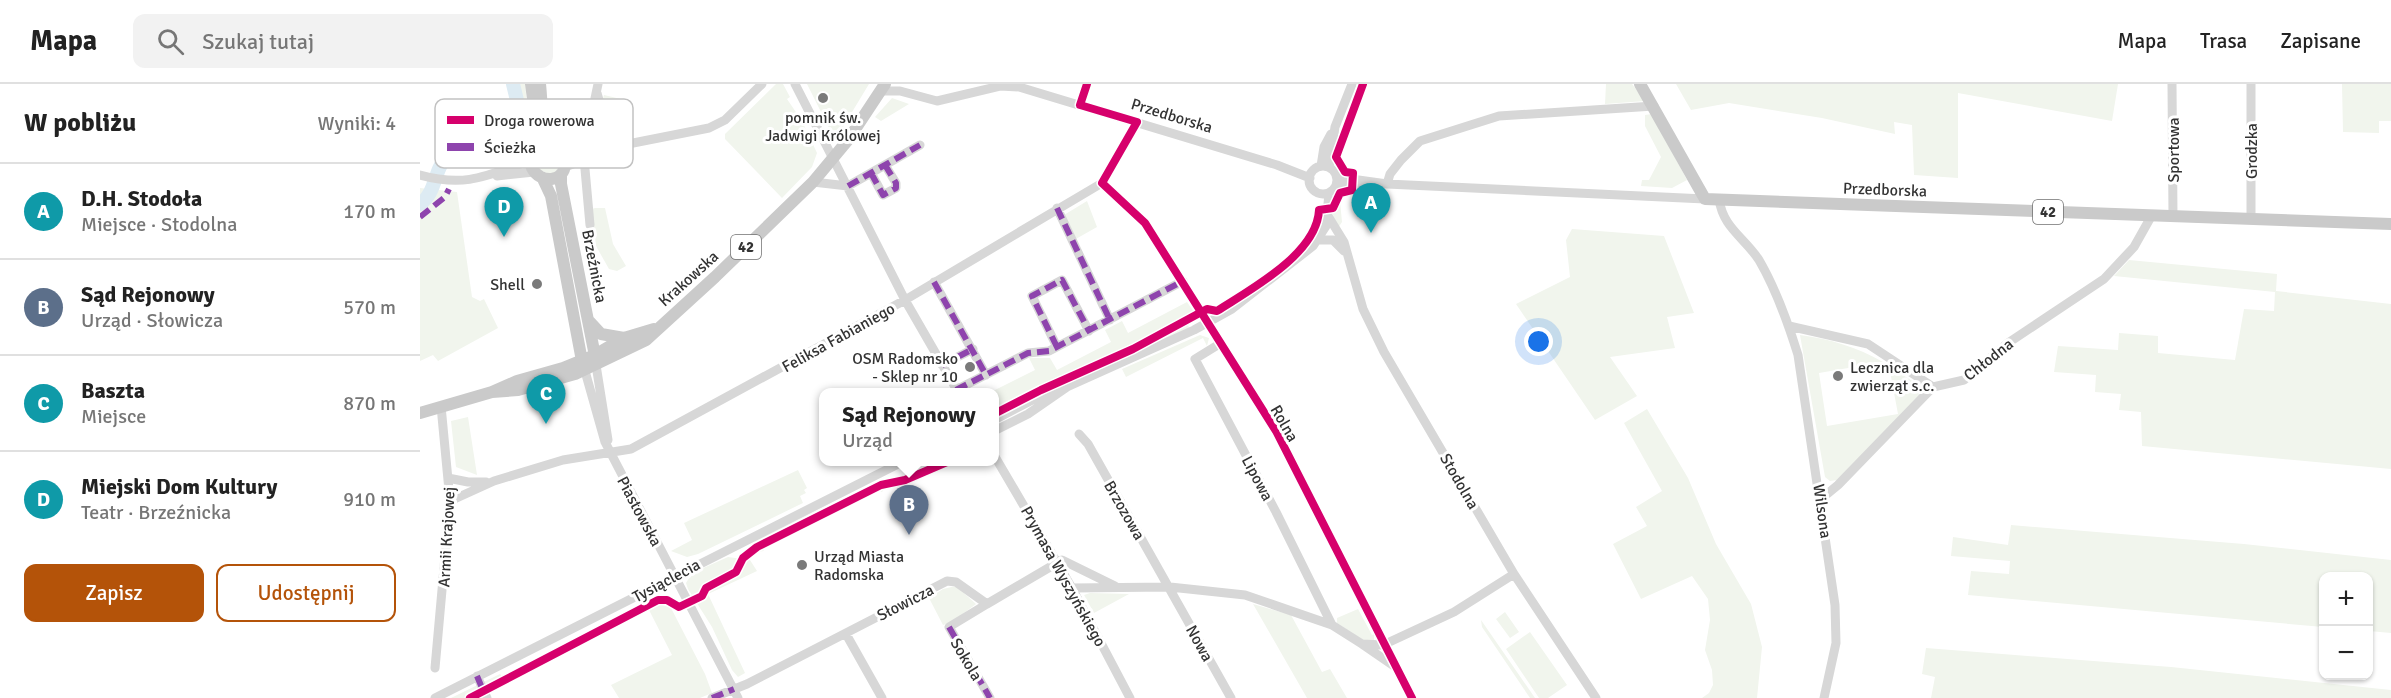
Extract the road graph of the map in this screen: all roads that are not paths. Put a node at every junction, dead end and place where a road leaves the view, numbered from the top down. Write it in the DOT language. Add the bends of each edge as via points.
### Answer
graph roads {
  1 [pos="531,84"];
  2 [pos="540,84"];
  3 [pos="762,84"];
  4 [pos="795,84"];
  5 [pos="902,84"];
  6 [pos="1088,84"];
  7 [pos="1352,84"];
  8 [pos="1640,84"];
  9 [pos="2172,84"];
  10 [pos="2251,84"];
  11 [pos="883,88"];
  12 [pos="917,95"];
  13 [pos="533,99"];
  14 [pos="542,99"];
  15 [pos="1080,105"];
  16 [pos="1654,106"];
  17 [pos="1137,122"];
  18 [pos="633,145"];
  19 [pos="920,145"];
  20 [pos="833,159"];
  21 [pos="885,165"];
  22 [pos="522,168"];
  23 [pos="537,168"];
  24 [pos="540,168"];
  25 [pos="566,168"];
  26 [pos="585,168"];
  27 [pos="563,170"];
  28 [pos="1318,170"];
  29 [pos="871,173"];
  30 [pos="420,175"];
  31 [pos="1337,181"];
  32 [pos="813,182"];
  33 [pos="1102,183"];
  34 [pos="1382,184"];
  35 [pos="848,186"];
  36 [pos="1324,193"];
  37 [pos="1705,199"];
  38 [pos="1719,199"];
  39 [pos="1057,208"];
  40 [pos="2152,215"];
  41 [pos="1328,216"];
  42 [pos="2173,216"];
  43 [pos="2251,219"];
  44 [pos="2391,224"];
  45 [pos="590,225"];
  46 [pos="1317,240"];
  47 [pos="1345,253"];
  48 [pos="1182,281"];
  49 [pos="934,282"];
  50 [pos="905,300"];
  51 [pos="589,320"];
  52 [pos="1110,320"];
  53 [pos="1209,323"];
  54 [pos="1789,326"];
  55 [pos="656,328"];
  56 [pos="1089,331"];
  57 [pos="624,339"];
  58 [pos="1221,344"];
  59 [pos="1057,347"];
  60 [pos="972,349"];
  61 [pos="596,360"];
  62 [pos="942,365"];
  63 [pos="583,366"];
  64 [pos="986,375"];
  65 [pos="1933,387"];
  66 [pos="955,388"];
  67 [pos="962,388"];
  68 [pos="1062,390"];
  69 [pos="441,406"];
  70 [pos="420,413"];
  71 [pos="999,417"];
  72 [pos="999,428"];
  73 [pos="1079,434"];
  74 [pos="610,453"];
  75 [pos="999,464"];
  76 [pos="894,466"];
  77 [pos="448,478"];
  78 [pos="494,481"];
  79 [pos="1821,499"];
  80 [pos="450,501"];
  81 [pos="1056,562"];
  82 [pos="1514,574"];
  83 [pos="675,575"];
  84 [pos="1117,587"];
  85 [pos="1170,587"];
  86 [pos="1072,588"];
  87 [pos="987,603"];
  88 [pos="1332,625"];
  89 [pos="846,634"];
  90 [pos="1362,644"];
  91 [pos="1383,645"];
  92 [pos="1395,667"];
  93 [pos="435,668"];
  94 [pos="477,676"];
  95 [pos="736,693"];
  96 [pos="435,698"];
  97 [pos="487,698"];
  98 [pos="712,698"];
  99 [pos="882,698"];
  100 [pos="990,698"];
  101 [pos="1131,698"];
  102 [pos="1231,698"];
  103 [pos="1412,698"];
  104 [pos="1596,698"];
  105 [pos="1824,698"];
  1 -- 13 [label="main road, Brzeźnicka"];
  2 -- 14 [label="main road"];
  3 -- 18 [label="street" via="717,125"];
  4 -- 20 [label="street"];
  5 -- 12 [label="street, Przedborska"];
  6 -- 15 [label="street"];
  7 -- 28 [label="street"];
  8 -- 16 [label="main road"];
  9 -- 42 [label="street, Sportowa"];
  10 -- 43 [label="street, Grodzka"];
  11 -- 12 [label="street, Przedborska"];
  11 -- 20 [label="main road, 42"];
  12 -- 15 [label="street, Przedborska" via="937,101 1000,86"];
  15 -- 17 [label="street, Przedborska"];
  16 -- 34 [label="street" via="1509,114 1477,122 1412,146"];
  16 -- 37 [label="main road"];
  17 -- 28 [label="street, Przedborska" via="1277,165"];
  17 -- 33 [label="street"];
  19 -- 21 [label="street"];
  20 -- 32 [label="main road, 42"];
  20 -- 35 [label="street"];
  21 -- 29 [label="street"];
  21 -- 29 [label="street" via="896,188 883,195"];
  22 -- 30 [label="street" via="459,182"];
  23 -- 63 [label="main road, Brzeźnicka" via="551,196"];
  24 -- 27 [label="main road" via="553,179"];
  25 -- 27 [label="street"];
  26 -- 45 [label="street"];
  27 -- 51 [label="main road, Brzeźnicka" via="561,184"];
  28 -- 31 [label="street"];
  28 -- 36 [label="street" via="1313,189"];
  29 -- 35 [label="street"];
  31 -- 34 [label="street, Przedborska"];
  31 -- 36 [label="street"];
  32 -- 35 [label="street"];
  32 -- 55 [label="main road, Krakowska / 42"];
  33 -- 39 [label="street, Feliksa Fabianiego"];
  33 -- 48 [label="street, Rolna" via="1145,223"];
  34 -- 37 [label="street, Przedborska"];
  35 -- 50 [label="street"];
  36 -- 41 [label="street"];
  36 -- 46 [label="street"];
  37 -- 38 [label="main road, Przedborska / 42"];
  38 -- 40 [label="main road, Przedborska / 42"];
  38 -- 54 [label="street, Wilsona" via="1724,219 1758,259"];
  39 -- 49 [label="street, Feliksa Fabianiego"];
  39 -- 52 [label="street"];
  40 -- 42 [label="main road, Przedborska / 42"];
  40 -- 65 [label="street, Chłodna" via="2134,247 2104,279 2008,343 1964,380"];
  41 -- 46 [label="street"];
  41 -- 47 [label="street, Stodolna" via="1341,236"];
  42 -- 43 [label="main road, Przedborska / 42"];
  43 -- 44 [label="main road, Przedborska / 42"];
  46 -- 47 [label="street" via="1333,240"];
  46 -- 53 [label="street" via="1281,273"];
  47 -- 82 [label="street, Stodolna" via="1363,309 1384,352"];
  48 -- 52 [label="street"];
  48 -- 53 [label="street, Rolna"];
  49 -- 50 [label="street, Feliksa Fabianiego"];
  49 -- 60 [label="street"];
  50 -- 62 [label="street"];
  50 -- 74 [label="street, Feliksa Fabianiego" via="631,449"];
  51 -- 57 [label="main road" via="601,334"];
  51 -- 61 [label="main road, Brzeźnicka"];
  52 -- 56 [label="street"];
  53 -- 58 [label="street, Rolna"];
  53 -- 68 [label="street"];
  54 -- 65 [label="street" via="1868,344"];
  54 -- 79 [label="street, Wilsona" via="1798,355"];
  55 -- 57 [label="main road, Krakowska"];
  55 -- 61 [label="main road, Krakowska / 42" via="646,340"];
  56 -- 59 [label="street"];
  56 -- 59 [label="street" via="1062,280 1032,296"];
  57 -- 61 [label="main road, Krakowska"];
  58 -- 88 [label="street, Lipowa" via="1195,359"];
  58 -- 91 [label="street, Rolna" via="1276,431"];
  59 -- 64 [label="street" via="1028,353"];
  60 -- 62 [label="street"];
  60 -- 64 [label="street"];
  61 -- 63 [label="main road, Krakowska / 42"];
  61 -- 74 [label="street, Piastowska"];
  62 -- 66 [label="street"];
  63 -- 69 [label="main road, Krakowska" via="518,390 492,392"];
  63 -- 74 [label="street, Piastowska"];
  64 -- 67 [label="street"];
  65 -- 79 [label="street"];
  68 -- 71 [label="street" via="1040,396"];
  68 -- 72 [label="street"];
  69 -- 70 [label="main road, Krakowska"];
  69 -- 77 [label="street, Armii Krajowej"];
  73 -- 85 [label="street, Brzozowa"];
  74 -- 78 [label="street, Feliksa Fabianiego" via="563,460"];
  74 -- 83 [label="street, Piastowska"];
  75 -- 81 [label="street, Prymasa Wyszyńskiego"];
  76 -- 83 [label="street, Tysiąclecia"];
  77 -- 78 [label="street, Feliksa Fabianiego"];
  77 -- 80 [label="street, Armii Krajowej"];
  78 -- 80 [label="street, Feliksa Fabianiego"];
  79 -- 105 [label="street, Wilsona" via="1837,630"];
  80 -- 93 [label="street, Armii Krajowej"];
  81 -- 84 [label="street" via="1071,563"];
  81 -- 86 [label="street, Prymasa Wyszyńskiego"];
  81 -- 87 [label="street"];
  82 -- 91 [label="street" via="1454,612"];
  82 -- 104 [label="street, Stodolna"];
  83 -- 94 [label="street, Tysiąclecia"];
  83 -- 95 [label="street, Piastowska"];
  84 -- 85 [label="street"];
  84 -- 86 [label="street"];
  85 -- 88 [label="street" via="1245,595"];
  85 -- 102 [label="street, Nowa"];
  86 -- 101 [label="street, Prymasa Wyszyńskiego"];
  87 -- 89 [label="street, Słowicza" via="956,582 946,581"];
  87 -- 100 [label="street, Sokola" via="949,627"];
  88 -- 90 [label="street"];
  89 -- 95 [label="street, Słowicza"];
  89 -- 99 [label="street"];
  90 -- 91 [label="street"];
  90 -- 92 [label="street"];
  91 -- 92 [label="street, Rolna"];
  92 -- 103 [label="street, Rolna"];
  94 -- 96 [label="street, Tysiąclecia"];
  94 -- 97 [label="street"];
  95 -- 98 [label="street, Słowicza"];
}
